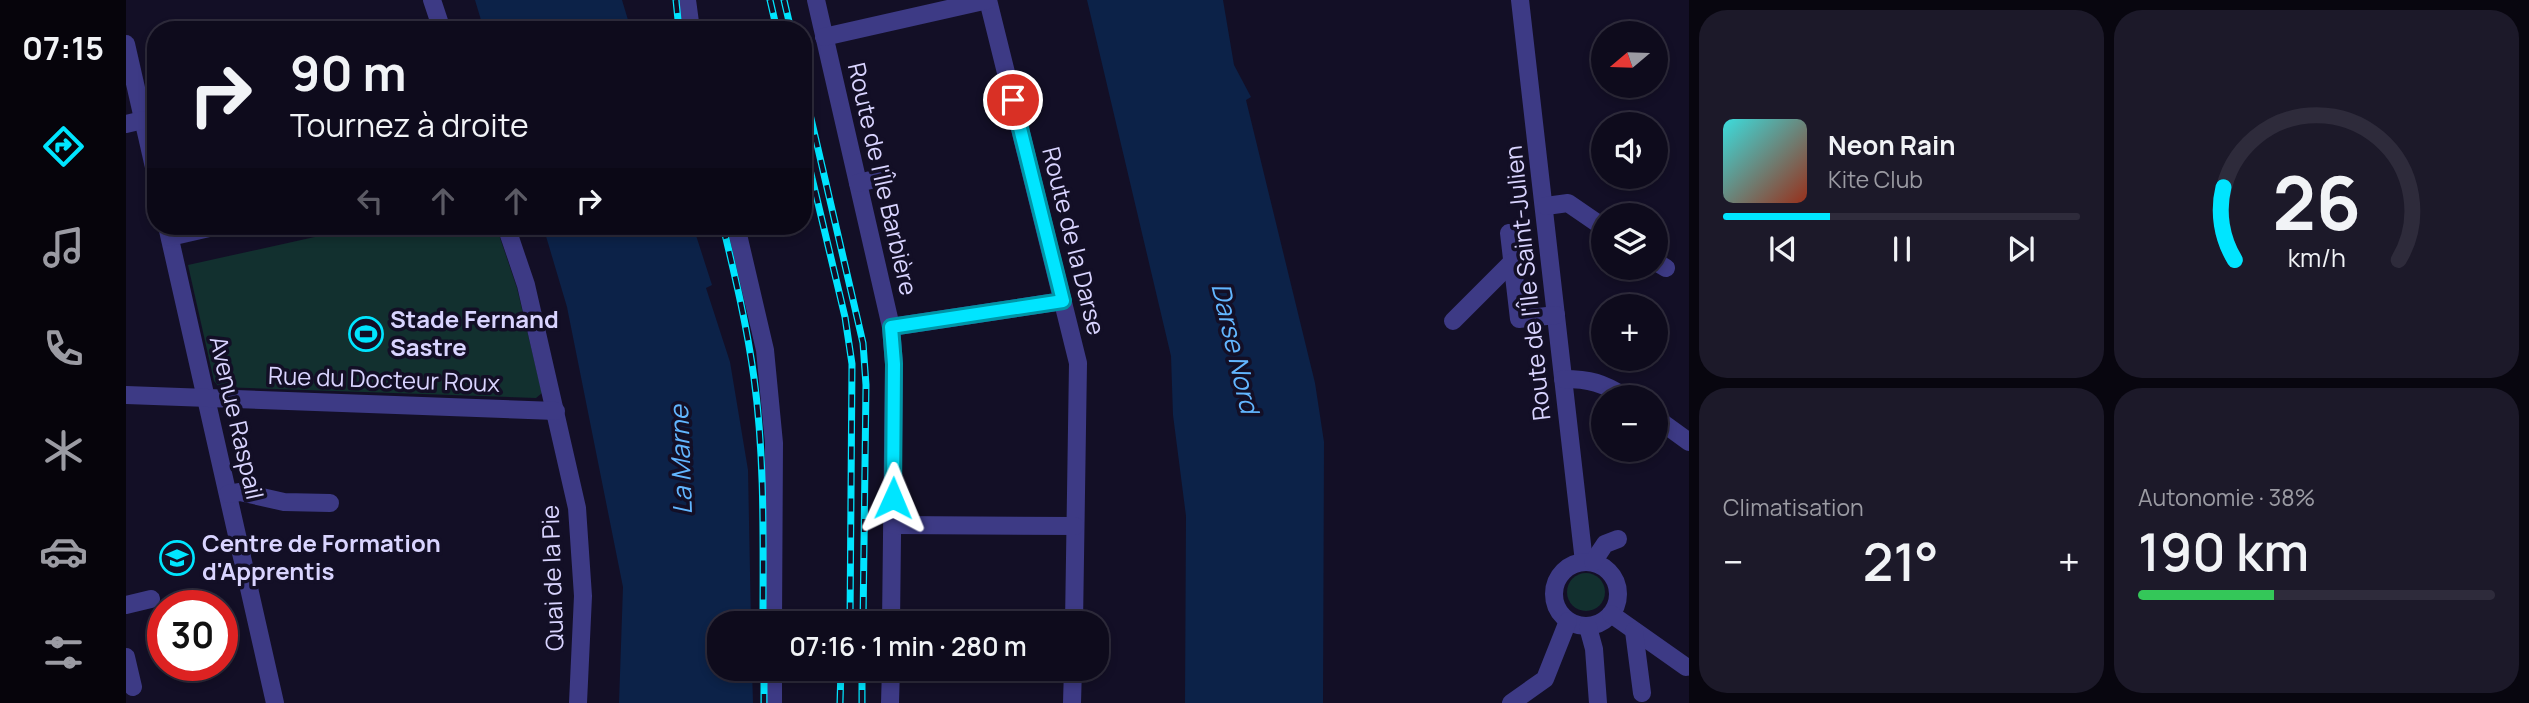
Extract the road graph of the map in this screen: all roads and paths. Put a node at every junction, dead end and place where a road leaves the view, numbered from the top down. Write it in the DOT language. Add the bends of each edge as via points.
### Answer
graph roads {
  1 [pos="432,0"];
  2 [pos="687,0"];
  3 [pos="816,0"];
  4 [pos="988,0"];
  5 [pos="1520,0"];
  6 [pos="439,21"];
  7 [pos="690,21"];
  8 [pos="824,37"];
  9 [pos="126,44"];
  10 [pos="135,122"];
  11 [pos="147,153"];
  12 [pos="1546,206"];
  13 [pos="1591,219"];
  14 [pos="1509,233"];
  15 [pos="169,235"];
  16 [pos="509,235"];
  17 [pos="738,235"];
  18 [pos="1512,262"];
  19 [pos="1063,301"];
  20 [pos="1556,315"];
  21 [pos="1453,321"];
  22 [pos="891,327"];
  23 [pos="1563,379"];
  24 [pos="1607,385"];
  25 [pos="126,395"];
  26 [pos="206,398"];
  27 [pos="556,411"];
  28 [pos="1668,427"];
  29 [pos="1689,442"];
  30 [pos="228,494"];
  31 [pos="330,503"];
  32 [pos="893,525"];
  33 [pos="1075,526"];
  34 [pos="1618,539"];
  35 [pos="1589,562"];
  36 [pos="147,600"];
  37 [pos="126,605"];
  38 [pos="773,611"];
  39 [pos="891,611"];
  40 [pos="1074,611"];
  41 [pos="1611,614"];
  42 [pos="1569,621"];
  43 [pos="1588,626"];
  44 [pos="1634,631"];
  45 [pos="126,657"];
  46 [pos="1686,667"];
  47 [pos="773,681"];
  48 [pos="891,681"];
  49 [pos="1073,681"];
  50 [pos="133,687"];
  51 [pos="1642,693"];
  52 [pos="275,703"];
  53 [pos="578,703"];
  54 [pos="773,703"];
  55 [pos="890,703"];
  56 [pos="1072,703"];
  57 [pos="1511,703"];
  58 [pos="1598,703"];
  1 -- 6 [label="street"];
  2 -- 7 [label="street"];
  3 -- 8 [label="street, Route de l'Île Barbière"];
  4 -- 8 [label="street"];
  4 -- 19 [label="street, Route de la Darse"];
  5 -- 12 [label="street, Route de l'Île Saint-Julien"];
  8 -- 22 [label="street, Route de l'Île Barbière" via="867,181"];
  9 -- 10 [label="street"];
  10 -- 11 [label="street"];
  12 -- 13 [label="street" via="1568,203"];
  12 -- 20 [label="street, Route de l'Île Saint-Julien"];
  14 -- 18 [label="street"];
  15 -- 26 [label="street, Avenue Raspail"];
  16 -- 27 [label="street, Quai de la Pie"];
  17 -- 38 [label="street" via="765,350 774,443"];
  18 -- 20 [label="street" via="1519,319"];
  18 -- 21 [label="street"];
  19 -- 22 [label="street"];
  19 -- 33 [label="street, Route de la Darse" via="1079,363"];
  20 -- 23 [label="street, Route de l'Île Saint-Julien"];
  22 -- 32 [label="street, Route de l'Île Barbière"];
  23 -- 24 [label="street"];
  23 -- 35 [label="street, Route de l'Île Saint-Julien"];
  25 -- 26 [label="street, Rue du Docteur Roux"];
  26 -- 27 [label="street, Rue du Docteur Roux"];
  26 -- 30 [label="street, Avenue Raspail"];
  27 -- 53 [label="street, Quai de la Pie" via="580,532 583,596"];
  28 -- 29 [label="street"];
  30 -- 31 [label="street"];
  30 -- 52 [label="street, Avenue Raspail"];
  32 -- 33 [label="street"];
  32 -- 39 [label="street, Route de l'Île Barbière"];
  33 -- 40 [label="street, Route de la Darse"];
  34 -- 35 [label="street" via="1605,544"];
  35 -- 41 [label="street" via="1603,566 1617,583 1617,605"];
  35 -- 42 [label="street" via="1566,569 1555,586 1556,606"];
  36 -- 37 [label="street"];
  41 -- 43 [label="street"];
  41 -- 44 [label="street"];
  42 -- 43 [label="street"];
  42 -- 57 [label="street" via="1545,679"];
  43 -- 58 [label="street"];
  44 -- 46 [label="street"];
  44 -- 51 [label="street"];
  45 -- 50 [label="street"];
  47 -- 54 [label="street"];
  48 -- 55 [label="street"];
  49 -- 56 [label="street"];
}
